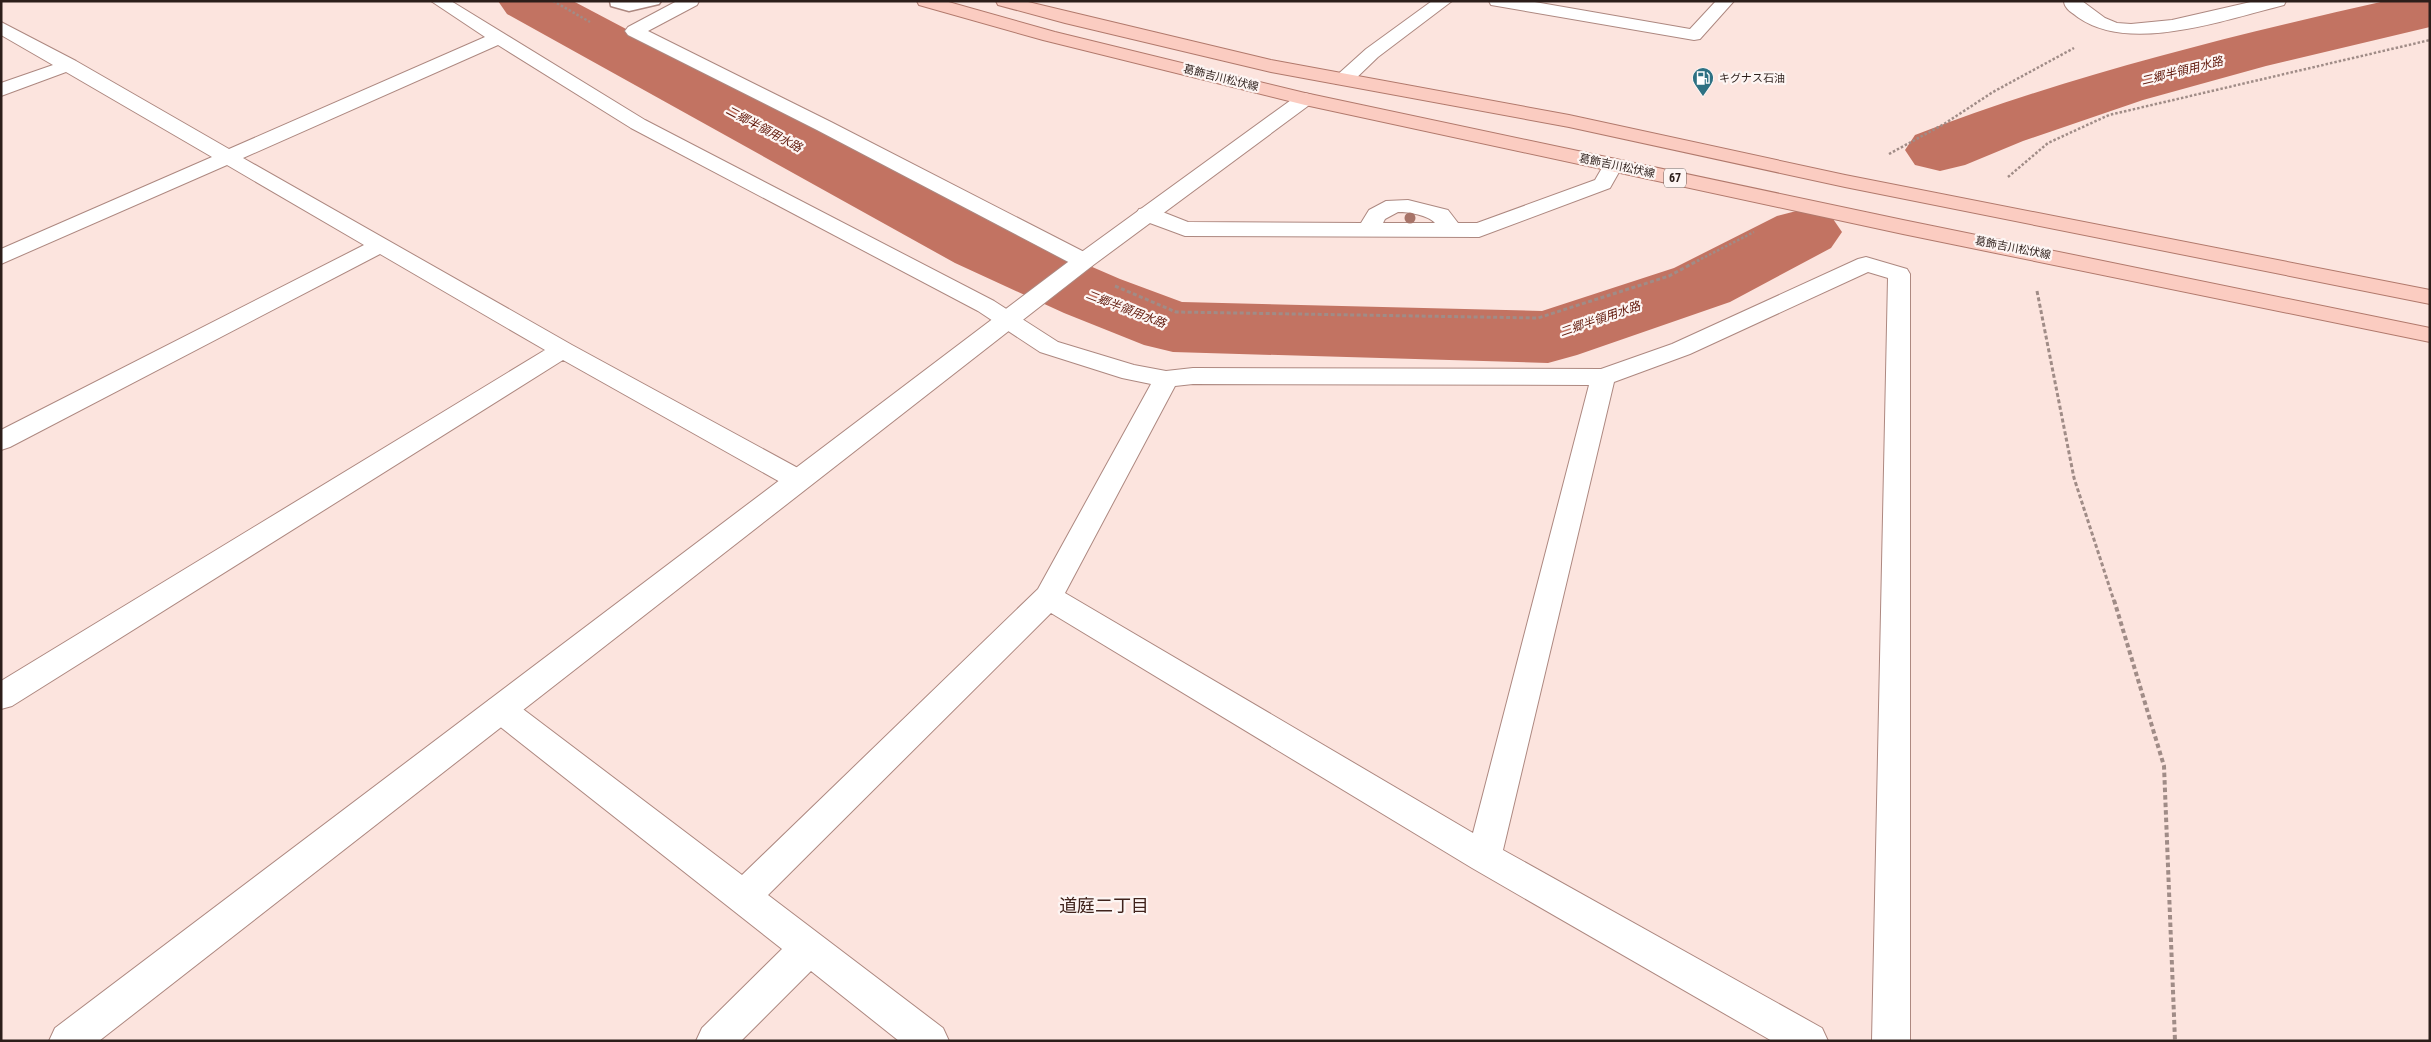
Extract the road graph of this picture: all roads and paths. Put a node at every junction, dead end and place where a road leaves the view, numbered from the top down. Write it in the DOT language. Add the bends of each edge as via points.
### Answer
graph roads {
  1 [pos="439,1"];
  2 [pos="652,1"];
  3 [pos="691,1"];
  4 [pos="926,1"];
  5 [pos="1004,1"];
  6 [pos="1444,1"];
  7 [pos="1497,1"];
  8 [pos="1726,1"];
  9 [pos="2073,1"];
  10 [pos="2278,1"];
  11 [pos="618,2"];
  12 [pos="1,27"];
  13 [pos="2118,29"];
  14 [pos="499,38"];
  15 [pos="2430,40"];
  16 [pos="69,65"];
  17 [pos="1343,80"];
  18 [pos="1,90"];
  19 [pos="1305,99"];
  20 [pos="229,157"];
  21 [pos="1613,165"];
  22 [pos="1845,180"];
  23 [pos="1993,210"];
  24 [pos="1147,214"];
  25 [pos="380,245"];
  26 [pos="2029,251"];
  27 [pos="1,257"];
  28 [pos="1076,267"];
  29 [pos="2430,297"];
  30 [pos="1008,321"];
  31 [pos="2430,335"];
  32 [pos="564,350"];
  33 [pos="1603,377"];
  34 [pos="1166,379"];
  35 [pos="1,441"];
  36 [pos="798,480"];
  37 [pos="1048,597"];
  38 [pos="1,698"];
  39 [pos="500,709"];
  40 [pos="1484,856"];
  41 [pos="744,896"];
  42 [pos="810,948"];
  43 [pos="68,1041"];
  44 [pos="715,1041"];
  45 [pos="930,1041"];
  46 [pos="1809,1041"];
  47 [pos="1891,1041"];
  48 [pos="2174,1041"];
  1 -- 14 [label="street"];
  2 -- 11 [label="lane" via="629,6"];
  3 -- 28 [label="street" via="634,31 824,126"];
  4 -- 19 [label="main road, 葛飾吉川松伏線 / 67" via="1048,36"];
  5 -- 17 [label="main road, 葛飾吉川松伏線" via="1201,51"];
  6 -- 17 [label="street" via="1372,53"];
  7 -- 8 [label="street" via="1694,35"];
  9 -- 13 [label="street" via="2073,5 2092,20"];
  10 -- 13 [label="street" via="2164,26"];
  12 -- 16 [label="street"];
  13 -- 22 [label="path" via="2060,54"];
  14 -- 20 [label="street"];
  14 -- 30 [label="street" via="638,124 986,306"];
  15 -- 23 [label="path" via="2109,116 2048,143 1991,191"];
  16 -- 18 [label="street"];
  16 -- 20 [label="street"];
  17 -- 22 [label="main road, 葛飾吉川松伏線" via="1569,121"];
  19 -- 21 [label="main road, 葛飾吉川松伏線 / 67"];
  19 -- 24 [label="street"];
  20 -- 25 [label="street"];
  20 -- 27 [label="street"];
  21 -- 24 [label="street" via="1603,184 1479,230 1185,228"];
  21 -- 26 [label="main road, 葛飾吉川松伏線 / 67"];
  22 -- 23 [label="main road, 葛飾吉川松伏線"];
  23 -- 29 [label="main road, 葛飾吉川松伏線"];
  24 -- 28 [label="street"];
  25 -- 32 [label="street"];
  25 -- 35 [label="street"];
  26 -- 31 [label="main road, 葛飾吉川松伏線 / 67"];
  26 -- 48 [label="path" via="2074,478 2164,766"];
  28 -- 30 [label="street"];
  30 -- 34 [label="street" via="1049,347"];
  30 -- 36 [label="street"];
  32 -- 36 [label="street"];
  32 -- 38 [label="street"];
  33 -- 34 [label="street" via="1193,376"];
  33 -- 40 [label="street"];
  33 -- 47 [label="street" via="1681,348 1866,264 1899,274"];
  34 -- 37 [label="street"];
  36 -- 39 [label="street"];
  37 -- 40 [label="street"];
  37 -- 41 [label="street"];
  39 -- 41 [label="street"];
  39 -- 43 [label="street"];
  40 -- 46 [label="street"];
  41 -- 42 [label="street"];
  42 -- 44 [label="street"];
  42 -- 45 [label="street"];
}
